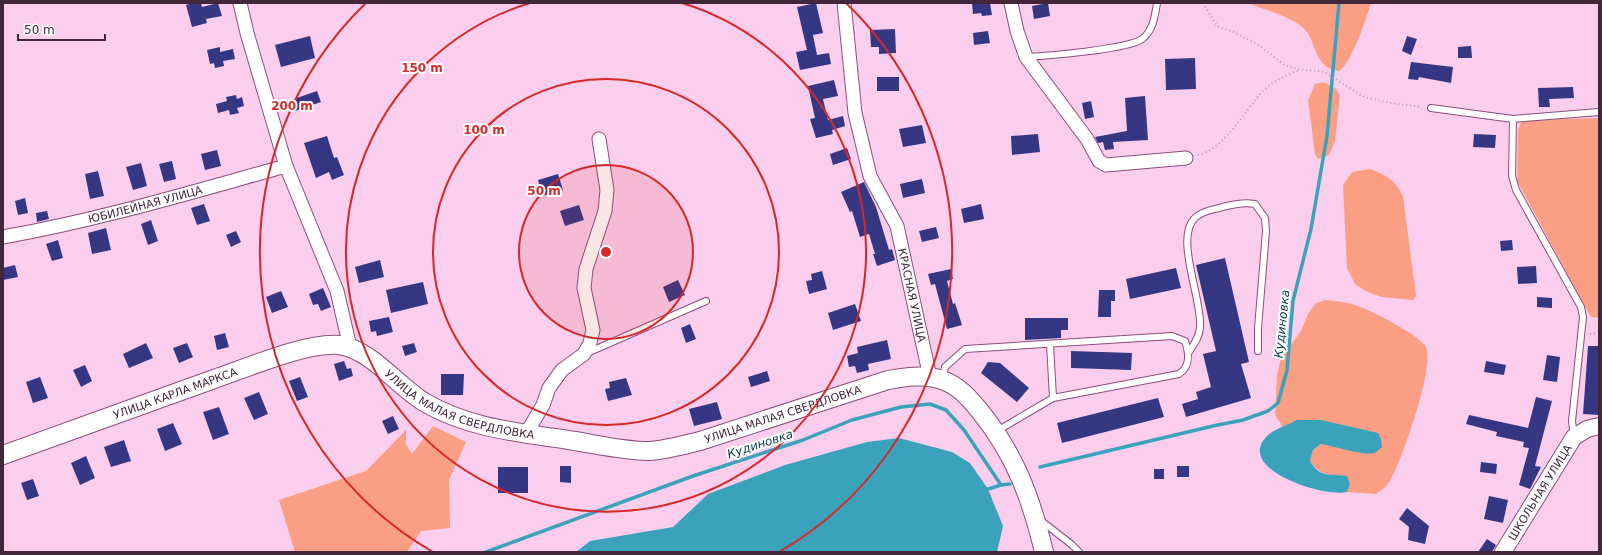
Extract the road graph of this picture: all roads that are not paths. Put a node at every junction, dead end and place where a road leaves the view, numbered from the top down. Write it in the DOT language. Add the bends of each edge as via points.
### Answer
graph roads {
  1 [pos="240,3"];
  2 [pos="844,3"];
  3 [pos="1011,3"];
  4 [pos="1158,3"];
  5 [pos="1026,58"];
  6 [pos="1431,108"];
  7 [pos="1599,112"];
  8 [pos="1513,119"];
  9 [pos="599,139"];
  10 [pos="1186,158"];
  11 [pos="286,166"];
  12 [pos="3,237"];
  13 [pos="706,301"];
  14 [pos="1050,344"];
  15 [pos="350,347"];
  16 [pos="1258,351"];
  17 [pos="1189,352"];
  18 [pos="584,354"];
  19 [pos="936,378"];
  20 [pos="1054,398"];
  21 [pos="1599,426"];
  22 [pos="996,431"];
  23 [pos="526,434"];
  24 [pos="1574,437"];
  25 [pos="3,454"];
  26 [pos="1035,517"];
  27 [pos="1044,552"];
  28 [pos="1078,552"];
  29 [pos="1503,552"];
  1 -- 11 [label="street"];
  2 -- 19 [label="street, КРАСНАЯ УЛИЦА" via="855,113 870,176 897,226"];
  3 -- 5 [label="street"];
  4 -- 5 [label="lane" via="1153,26 1142,40 1116,47"];
  5 -- 10 [label="street" via="1087,139 1099,161 1106,165"];
  6 -- 8 [label="lane"];
  7 -- 8 [label="lane"];
  8 -- 24 [label="lane" via="1512,176 1516,190 1581,307 1583,318 1572,421"];
  9 -- 18 [label="street" via="604,160 606,197 605,211 586,269 584,288 593,330"];
  11 -- 12 [label="street, ЮБИЛЕЙНАЯ УЛИЦА" via="119,213 57,228"];
  11 -- 15 [label="street" via="337,291"];
  13 -- 18 [label="lane"];
  14 -- 17 [label="lane" via="1172,336 1185,341"];
  14 -- 19 [label="lane" via="965,349"];
  14 -- 20 [label="lane"];
  15 -- 23 [label="main road, УЛИЦА МАЛАЯ СВЕРДЛОВКА" via="363,353 419,399 450,415 472,423"];
  15 -- 25 [label="main road, УЛИЦА КАРЛА МАРКСА" via="308,347"];
  16 -- 17 [label="lane" via="1266,231 1264,218 1255,204 1244,202 1195,217 1188,230 1187,244 1200,313 1198,339"];
  17 -- 20 [label="lane" via="1187,365 1179,374"];
  18 -- 23 [label="street" via="562,370 549,388 543,405"];
  19 -- 22 [label="main road" via="968,396"];
  19 -- 23 [label="main road, УЛИЦА МАЛАЯ СВЕРДЛОВКА" via="909,376 888,380 669,448 622,448"];
  20 -- 22 [label="lane"];
  21 -- 24 [label="street, ШКОЛЬНАЯ УЛИЦА" via="1587,429"];
  22 -- 26 [label="main road" via="1018,470"];
  24 -- 29 [label="street, ШКОЛЬНАЯ УЛИЦА"];
  26 -- 27 [label="main road"];
  26 -- 28 [label="lane"];
}
